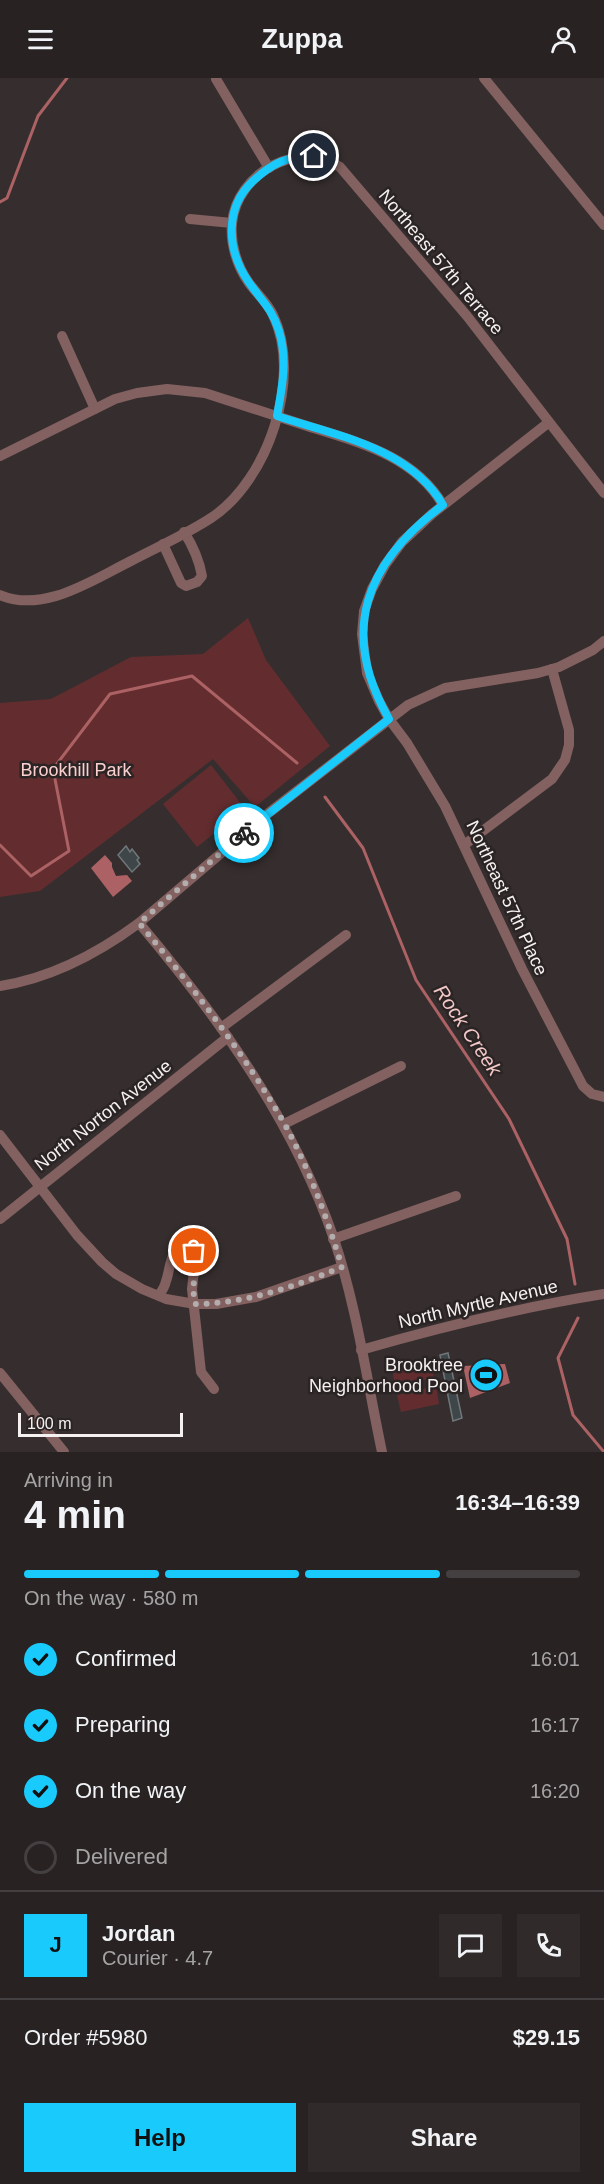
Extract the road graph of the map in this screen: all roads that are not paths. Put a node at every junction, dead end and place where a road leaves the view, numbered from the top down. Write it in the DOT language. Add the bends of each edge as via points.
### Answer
graph roads {
  1 [pos="484,78"];
  2 [pos="216,79"];
  3 [pos="269,168"];
  4 [pos="190,219"];
  5 [pos="232,223"];
  6 [pos="604,225"];
  7 [pos="62,336"];
  8 [pos="95,409"];
  9 [pos="277,416"];
  10 [pos="548,423"];
  11 [pos="0,456"];
  12 [pos="604,493"];
  13 [pos="443,505"];
  14 [pos="184,532"];
  15 [pos="163,544"];
  16 [pos="0,595"];
  17 [pos="604,641"];
  18 [pos="552,669"];
  19 [pos="389,719"];
  20 [pos="464,845"];
  21 [pos="139,923"];
  22 [pos="346,935"];
  23 [pos="0,986"];
  24 [pos="225,1032"];
  25 [pos="401,1066"];
  26 [pos="604,1097"];
  27 [pos="284,1124"];
  28 [pos="0,1135"];
  29 [pos="40,1186"];
  30 [pos="456,1196"];
  31 [pos="0,1220"];
  32 [pos="333,1239"];
  33 [pos="342,1267"];
  34 [pos="604,1294"];
  35 [pos="159,1295"];
  36 [pos="195,1304"];
  37 [pos="361,1350"];
  38 [pos="0,1373"];
  39 [pos="214,1389"];
  40 [pos="64,1452"];
  41 [pos="382,1452"];
  1 -- 6 [label="street"];
  2 -- 3 [label="street"];
  3 -- 5 [label="street, Northeast 57th Terrace" via="247,186"];
  3 -- 10 [label="street, Northeast 57th Terrace" via="300,156 314,156 340,167 467,316"];
  4 -- 5 [label="street"];
  5 -- 9 [label="street" via="233,246 241,269 265,301 281,339 285,363"];
  7 -- 8 [label="street"];
  8 -- 9 [label="street" via="115,399 159,389 205,393"];
  8 -- 11 [label="street"];
  9 -- 13 [label="street" via="386,453 426,482"];
  9 -- 14 [label="street" via="261,459 239,491 212,517"];
  10 -- 12 [label="street, Northeast 57th Terrace"];
  10 -- 13 [label="street, Northeast 57th Place"];
  13 -- 19 [label="street, Northeast 57th Place" via="393,553 364,611 367,672"];
  14 -- 15 [label="street"];
  14 -- 15 [label="street" via="200,563 202,576 197,582 182,584"];
  15 -- 16 [label="street" via="85,585 43,600"];
  17 -- 18 [label="street"];
  18 -- 19 [label="street" via="445,688 408,705"];
  18 -- 20 [label="street" via="569,730 565,760 552,779"];
  19 -- 20 [label="street, Northeast 57th Place" via="428,776"];
  19 -- 21 [label="street" via="266,815"];
  20 -- 26 [label="street, Northeast 57th Place" via="583,1086"];
  21 -- 23 [label="street" via="61,969"];
  21 -- 24 [label="street"];
  22 -- 24 [label="street, North Norton Avenue"];
  24 -- 27 [label="street"];
  24 -- 29 [label="street, North Norton Avenue"];
  25 -- 27 [label="street"];
  27 -- 32 [label="street"];
  28 -- 29 [label="street"];
  29 -- 31 [label="street, North Norton Avenue"];
  29 -- 35 [label="street" via="102,1262 142,1289"];
  30 -- 32 [label="street"];
  32 -- 33 [label="street"];
  33 -- 36 [label="street" via="256,1297"];
  33 -- 37 [label="street"];
  34 -- 37 [label="street, North Myrtle Avenue" via="456,1323"];
  35 -- 36 [label="street"];
  35 -- 36 [label="street" via="173,1252 188,1246 194,1251"];
  36 -- 39 [label="street" via="201,1372"];
  37 -- 41 [label="street"];
  38 -- 40 [label="street"];
}
